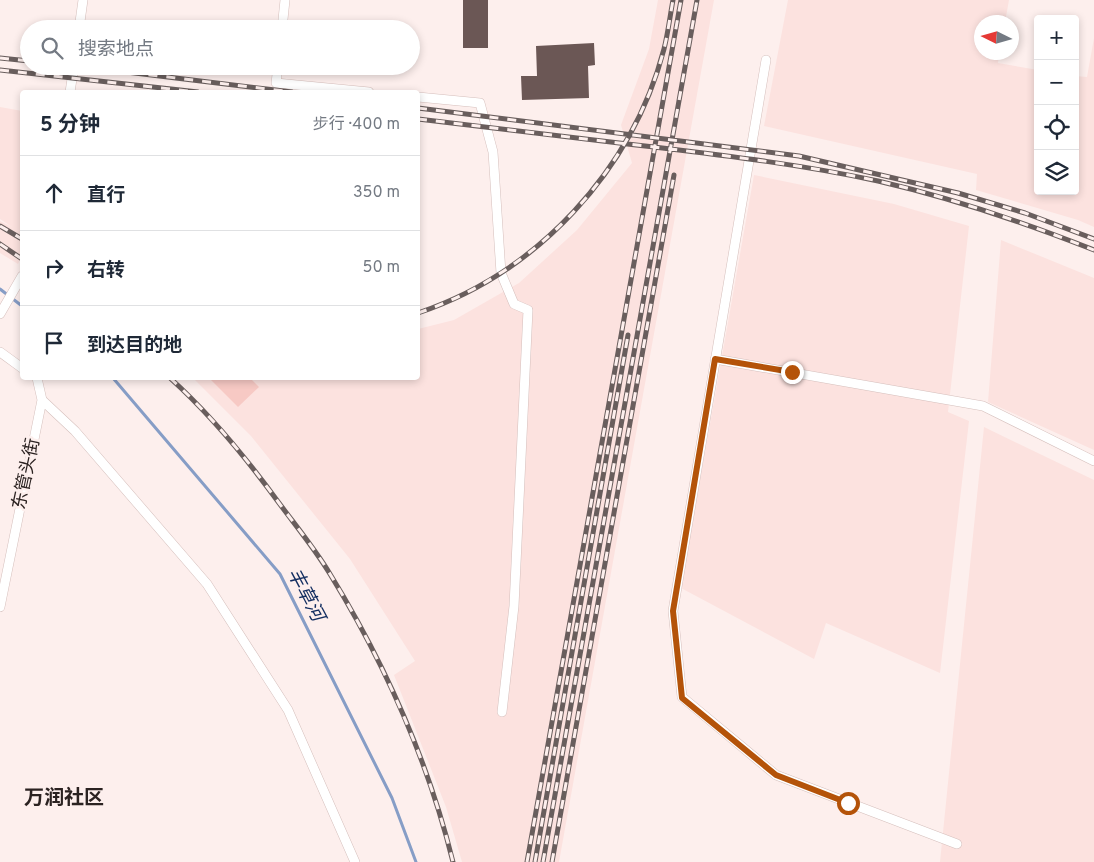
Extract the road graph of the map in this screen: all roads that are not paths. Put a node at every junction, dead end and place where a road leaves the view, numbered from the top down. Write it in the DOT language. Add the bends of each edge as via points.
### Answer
graph roads {
  1 [pos="83,0"];
  2 [pos="286,0"];
  3 [pos="80,20"];
  4 [pos="283,20"];
  5 [pos="766,60"];
  6 [pos="73,75"];
  7 [pos="277,75"];
  8 [pos="70,90"];
  9 [pos="348,90"];
  10 [pos="420,97"];
  11 [pos="20,279"];
  12 [pos="0,314"];
  13 [pos="0,352"];
  14 [pos="715,359"];
  15 [pos="20,367"];
  16 [pos="37,380"];
  17 [pos="42,400"];
  18 [pos="1094,461"];
  19 [pos="0,607"];
  20 [pos="502,712"];
  21 [pos="957,844"];
  22 [pos="355,862"];
  1 -- 3 [label="street"];
  2 -- 4 [label="street"];
  5 -- 14 [label="street"];
  6 -- 8 [label="street"];
  7 -- 9 [label="street" via="276,83"];
  10 -- 20 [label="street" via="480,104 493,152 501,273 514,304 528,310 514,606"];
  11 -- 12 [label="street"];
  13 -- 15 [label="street"];
  14 -- 18 [label="street" via="983,406"];
  14 -- 21 [label="street" via="673,611 682,698 776,775"];
  16 -- 17 [label="street"];
  17 -- 19 [label="street, 东管头街"];
  17 -- 22 [label="street" via="75,431 207,584 288,710"];
}
